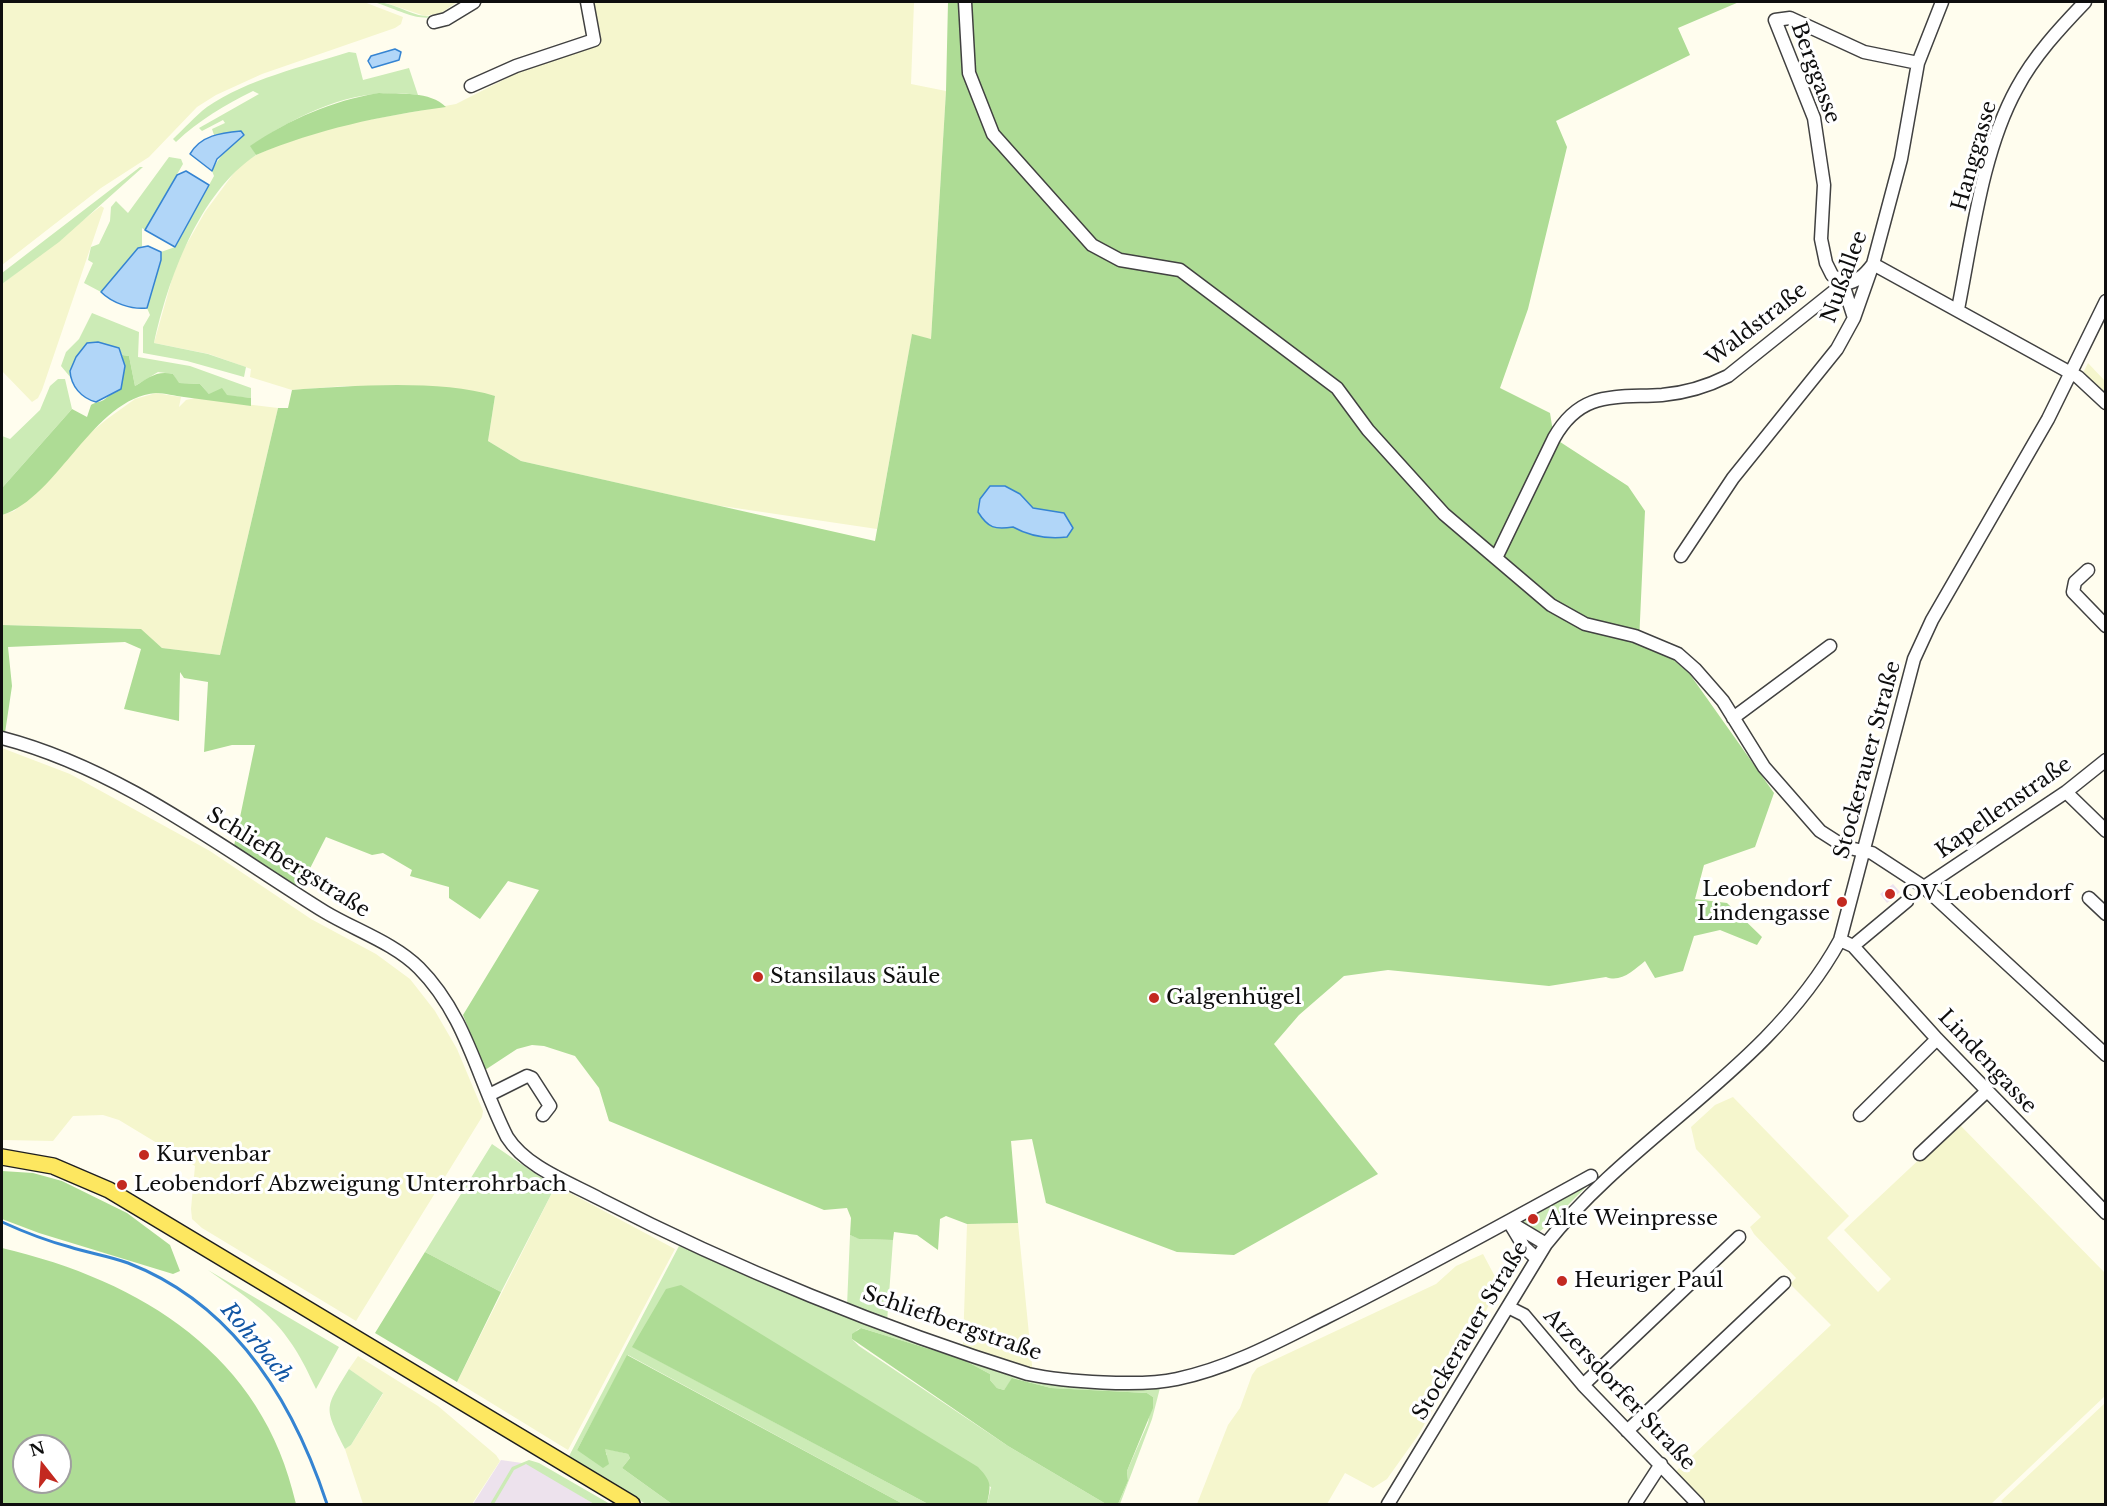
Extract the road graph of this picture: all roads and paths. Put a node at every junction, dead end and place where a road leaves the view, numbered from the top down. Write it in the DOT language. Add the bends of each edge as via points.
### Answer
graph roads {
  1 [pos="474,2"];
  2 [pos="587,2"];
  3 [pos="964,2"];
  4 [pos="1942,2"];
  5 [pos="2085,2"];
  6 [pos="434,22"];
  7 [pos="1918,63"];
  8 [pos="471,86"];
  9 [pos="1873,264"];
  10 [pos="1843,284"];
  11 [pos="2106,301"];
  12 [pos="1958,309"];
  13 [pos="1854,318"];
  14 [pos="2069,374"];
  15 [pos="2106,403"];
  16 [pos="1681,556"];
  17 [pos="1496,558"];
  18 [pos="2088,570"];
  19 [pos="2106,626"];
  20 [pos="1830,646"];
  21 [pos="1733,718"];
  22 [pos="2,738"];
  23 [pos="2106,760"];
  24 [pos="2066,792"];
  25 [pos="2106,831"];
  26 [pos="1863,851"];
  27 [pos="1924,887"];
  28 [pos="2089,898"];
  29 [pos="1907,901"];
  30 [pos="2106,914"];
  31 [pos="1840,940"];
  32 [pos="1853,946"];
  33 [pos="1937,1039"];
  34 [pos="2106,1055"];
  35 [pos="1987,1091"];
  36 [pos="489,1095"];
  37 [pos="543,1115"];
  38 [pos="1860,1115"];
  39 [pos="1920,1154"];
  40 [pos="2,1157"];
  41 [pos="1591,1176"];
  42 [pos="2106,1213"];
  43 [pos="1509,1221"];
  44 [pos="1739,1237"];
  45 [pos="1546,1244"];
  46 [pos="1537,1259"];
  47 [pos="1784,1283"];
  48 [pos="1508,1307"];
  49 [pos="1583,1385"];
  50 [pos="1627,1431"];
  51 [pos="1661,1464"];
  52 [pos="632,1504"];
  53 [pos="1388,1504"];
  54 [pos="1635,1504"];
  55 [pos="1698,1504"];
  1 -- 6 [label="street"];
  2 -- 8 [label="street" via="594,40"];
  3 -- 17 [label="street" via="969,73 993,134 1092,245 1120,260 1180,270 1327,381 1444,514"];
  4 -- 7 [label="street, Nußallee"];
  5 -- 12 [label="street, Hanggasse" via="2055,33 2017,88 1984,183"];
  7 -- 9 [label="street, Nußallee" via="1902,159"];
  7 -- 10 [label="street, Berggasse" via="1864,52 1790,18 1775,20 1814,118 1824,185 1821,239 1832,275"];
  9 -- 10 [label="street" via="1866,274"];
  9 -- 12 [label="street"];
  9 -- 13 [label="street, Nußallee"];
  10 -- 13 [label="street, Berggasse"];
  10 -- 17 [label="street, Waldstraße" via="1713,384 1664,395 1601,398 1573,412 1554,438"];
  11 -- 14 [label="street, Stockerauer Straße"];
  12 -- 14 [label="street"];
  13 -- 16 [label="street, Nußallee" via="1837,349 1733,478"];
  14 -- 15 [label="street" via="2089,385"];
  14 -- 26 [label="street, Stockerauer Straße" via="1914,658"];
  17 -- 21 [label="street" via="1567,615 1678,654 1695,669"];
  18 -- 19 [label="street" via="2075,582 2073,592"];
  20 -- 21 [label="street"];
  21 -- 26 [label="street" via="1764,767 1804,816 1835,841"];
  22 -- 36 [label="street, Schliefbergstraße" via="48,752 118,784 399,953 418,967 443,997"];
  23 -- 24 [label="street, Kapellenstraße"];
  24 -- 25 [label="street"];
  24 -- 27 [label="street, Kapellenstraße"];
  26 -- 27 [label="street"];
  26 -- 31 [label="street, Stockerauer Straße"];
  27 -- 34 [label="street"];
  28 -- 30 [label="street"];
  29 -- 32 [label="street"];
  31 -- 32 [label="street, Lindengasse"];
  31 -- 45 [label="street, Stockerauer Straße" via="1801,1000 1762,1043 1604,1180"];
  32 -- 33 [label="street, Lindengasse"];
  33 -- 35 [label="street, Lindengasse"];
  33 -- 38 [label="street"];
  35 -- 39 [label="street"];
  35 -- 42 [label="street, Lindengasse"];
  36 -- 37 [label="street" via="527,1076 550,1106"];
  36 -- 43 [label="street, Schliefbergstraße" via="513,1147 539,1166 606,1202 710,1252 835,1304 1009,1368 1047,1378 1136,1383 1194,1375 1289,1336"];
  40 -- 52 [label="main road" via="53,1166 109,1190"];
  41 -- 43 [label="street, Schliefbergstraße"];
  43 -- 45 [label="street"];
  43 -- 46 [label="street" via="1524,1247"];
  44 -- 49 [label="street"];
  45 -- 46 [label="street, Stockerauer Straße"];
  46 -- 48 [label="street, Stockerauer Straße"];
  47 -- 50 [label="street"];
  48 -- 49 [label="street, Atzersdorfer Straße" via="1524,1315"];
  48 -- 53 [label="street, Stockerauer Straße"];
  49 -- 50 [label="street, Atzersdorfer Straße"];
  50 -- 51 [label="street, Atzersdorfer Straße"];
  51 -- 54 [label="street"];
  51 -- 55 [label="street, Atzersdorfer Straße"];
}
